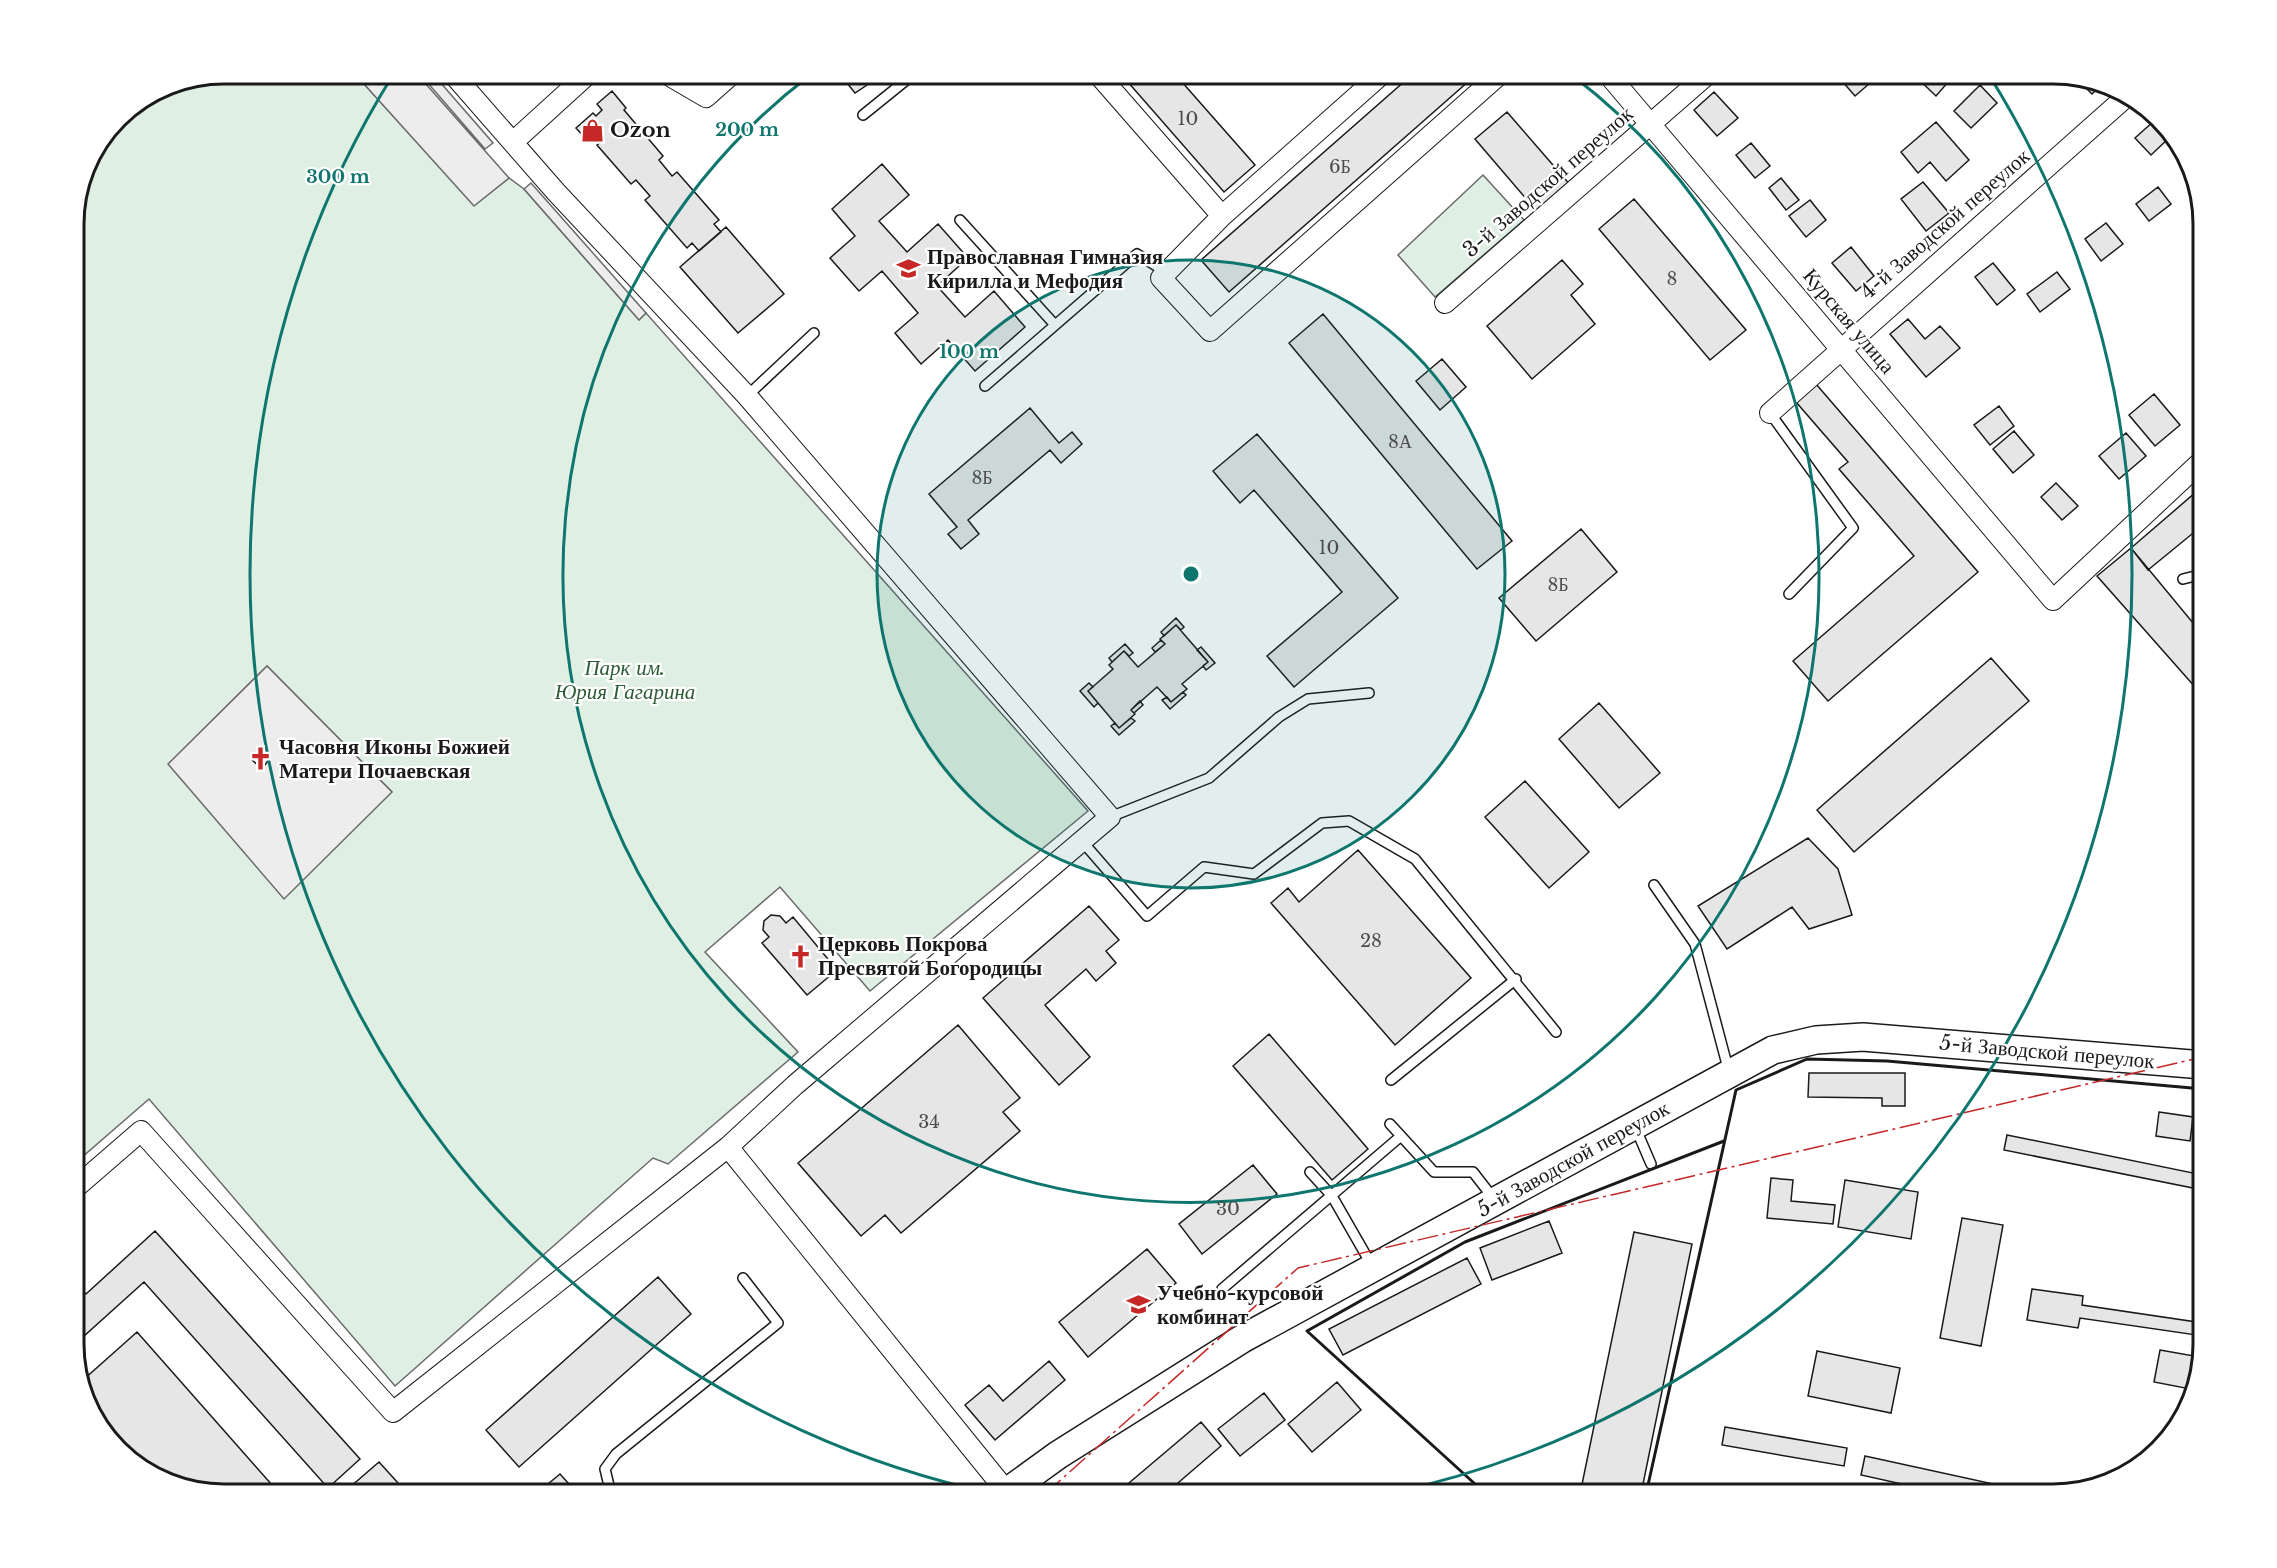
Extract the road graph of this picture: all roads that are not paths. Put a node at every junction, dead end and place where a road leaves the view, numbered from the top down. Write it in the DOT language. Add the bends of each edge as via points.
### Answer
graph roads {
  1 [pos="461,84"];
  2 [pos="578,84"];
  3 [pos="683,84"];
  4 [pos="721,84"];
  5 [pos="902,84"];
  6 [pos="1106,84"];
  7 [pos="1372,84"];
  8 [pos="1490,84"];
  9 [pos="1616,84"];
  10 [pos="1698,84"];
  11 [pos="2121,102"];
  12 [pos="863,115"];
  13 [pos="1652,125"];
  14 [pos="513,142"];
  15 [pos="1222,216"];
  16 [pos="960,220"];
  17 [pos="1166,272"];
  18 [pos="1445,303"];
  19 [pos="1055,325"];
  20 [pos="814,333"];
  21 [pos="1841,348"];
  22 [pos="985,386"];
  23 [pos="747,396"];
  24 [pos="1770,414"];
  25 [pos="2193,470"];
  26 [pos="2193,577"];
  27 [pos="2183,579"];
  28 [pos="1789,594"];
  29 [pos="1369,693"];
  30 [pos="1110,817"];
  31 [pos="1082,840"];
  32 [pos="1654,885"];
  33 [pos="1516,979"];
  34 [pos="1556,1032"];
  35 [pos="2193,1064"];
  36 [pos="1730,1074"];
  37 [pos="1391,1080"];
  38 [pos="1390,1124"];
  39 [pos="1634,1124"];
  40 [pos="1401,1136"];
  41 [pos="728,1148"];
  42 [pos="1651,1164"];
  43 [pos="1310,1172"];
  44 [pos="84,1180"];
  45 [pos="1332,1196"];
  46 [pos="1496,1201"];
  47 [pos="1373,1268"];
  48 [pos="743,1278"];
  49 [pos="1222,1289"];
  50 [pos="608,1484"];
  51 [pos="998,1484"];
  52 [pos="1018,1484"];
  1 -- 14 [label="street"];
  2 -- 14 [label="street"];
  3 -- 4 [label="street" via="706,97"];
  5 -- 12 [label="lane"];
  6 -- 15 [label="street"];
  7 -- 15 [label="street"];
  8 -- 17 [label="street" via="1210,331 1161,278"];
  9 -- 13 [label="street, Курская улица"];
  10 -- 13 [label="street, 3-й Заводской переулок"];
  11 -- 21 [label="street, 4-й Заводской переулок"];
  13 -- 18 [label="street, 3-й Заводской переулок"];
  13 -- 21 [label="street, Курская улица"];
  14 -- 23 [label="street"];
  15 -- 17 [label="street"];
  16 -- 19 [label="lane"];
  17 -- 19 [label="lane" via="1137,254"];
  19 -- 22 [label="lane"];
  20 -- 23 [label="lane"];
  21 -- 24 [label="street, 4-й Заводской переулок"];
  21 -- 25 [label="street, Курская улица" via="2053,600"];
  23 -- 30 [label="street"];
  24 -- 28 [label="lane" via="1854,528"];
  26 -- 27 [label="lane"];
  29 -- 30 [label="lane" via="1308,699 1279,717 1209,778"];
  30 -- 31 [label="street"];
  31 -- 33 [label="lane" via="1147,916 1204,867 1254,874 1322,823 1349,821 1415,859"];
  31 -- 41 [label="street" via="795,1085"];
  32 -- 36 [label="lane" via="1695,944"];
  33 -- 34 [label="lane"];
  33 -- 37 [label="lane"];
  35 -- 36 [label="street, 5-й Заводской переулок" via="1863,1037 1816,1040 1773,1050"];
  36 -- 39 [label="street, 5-й Заводской переулок"];
  38 -- 40 [label="lane"];
  39 -- 42 [label="lane"];
  39 -- 46 [label="street, 5-й Заводской переулок"];
  40 -- 45 [label="lane"];
  40 -- 46 [label="lane" via="1434,1172 1473,1172"];
  41 -- 44 [label="street" via="393,1412 141,1131"];
  41 -- 51 [label="street"];
  43 -- 45 [label="lane"];
  45 -- 47 [label="lane"];
  45 -- 49 [label="lane"];
  46 -- 47 [label="street, 5-й Заводской переулок"];
  47 -- 52 [label="street, 5-й Заводской переулок" via="1242,1339"];
  48 -- 50 [label="lane" via="778,1323 616,1454 605,1470"];
}
